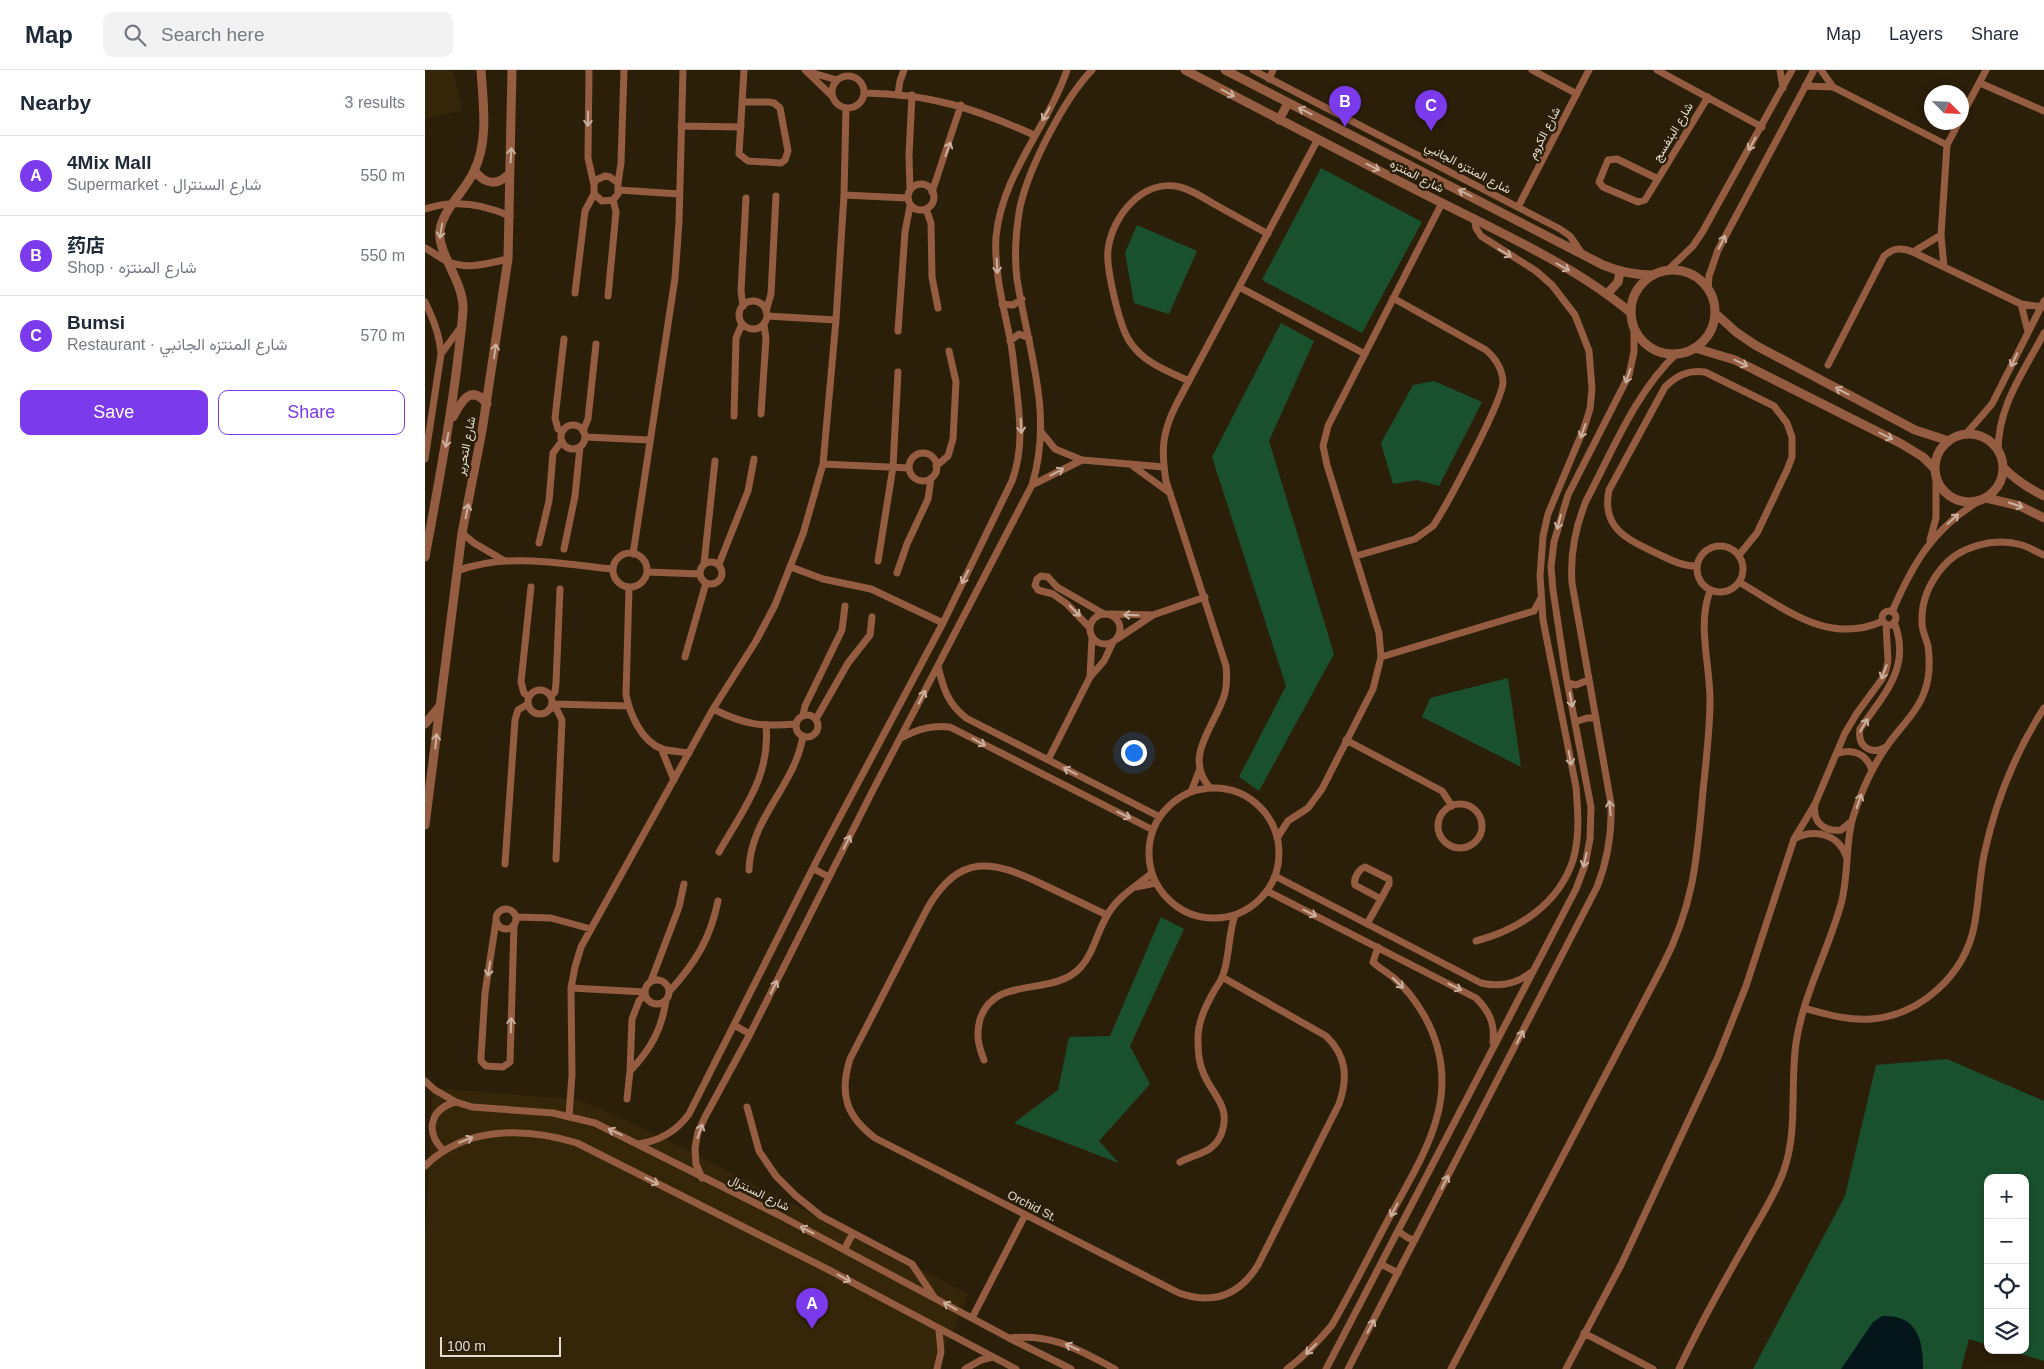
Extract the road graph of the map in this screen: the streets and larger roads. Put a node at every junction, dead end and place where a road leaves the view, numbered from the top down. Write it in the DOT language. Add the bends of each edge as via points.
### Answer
graph roads {
  1 [pos="481,70"];
  2 [pos="512,70"];
  3 [pos="589,70"];
  4 [pos="624,70"];
  5 [pos="683,70"];
  6 [pos="744,70"];
  7 [pos="904,70"];
  8 [pos="1067,70"];
  9 [pos="1092,70"];
  10 [pos="1185,70"];
  11 [pos="1225,70"];
  12 [pos="1253,70"];
  13 [pos="1273,70"];
  14 [pos="1532,70"];
  15 [pos="1589,70"];
  16 [pos="1657,70"];
  17 [pos="1780,70"];
  18 [pos="1792,70"];
  19 [pos="1814,70"];
  20 [pos="1821,70"];
  21 [pos="1986,70"];
  22 [pos="806,71"];
  23 [pos="851,73"];
  24 [pos="1269,78"];
  25 [pos="837,80"];
  26 [pos="1980,83"];
  27 [pos="1805,86"];
  28 [pos="1833,87"];
  29 [pos="1783,88"];
  30 [pos="864,93"];
  31 [pos="898,94"];
  32 [pos="1577,94"];
  33 [pos="912,95"];
  34 [pos="833,96"];
  35 [pos="1708,97"];
  36 [pos="743,102"];
  37 [pos="1288,103"];
  38 [pos="1969,103"];
  39 [pos="961,105"];
  40 [pos="846,108"];
  41 [pos="2044,111"];
  42 [pos="1279,120"];
  43 [pos="681,126"];
  44 [pos="741,127"];
  45 [pos="1762,127"];
  46 [pos="1955,130"];
  47 [pos="1034,135"];
  48 [pos="1318,139"];
  49 [pos="1947,145"];
  50 [pos="475,171"];
  51 [pos="510,173"];
  52 [pos="1658,179"];
  53 [pos="594,185"];
  54 [pos="618,187"];
  55 [pos="910,190"];
  56 [pos="932,192"];
  57 [pos="594,194"];
  58 [pos="679,194"];
  59 [pos="844,195"];
  60 [pos="776,196"];
  61 [pos="746,198"];
  62 [pos="907,198"];
  63 [pos="613,200"];
  64 [pos="1482,202"];
  65 [pos="453,203"];
  66 [pos="1442,203"];
  67 [pos="910,206"];
  68 [pos="1518,207"];
  69 [pos="425,208"];
  70 [pos="926,209"];
  71 [pos="510,216"];
  72 [pos="1474,218"];
  73 [pos="1268,234"];
  74 [pos="1941,235"];
  75 [pos="425,248"];
  76 [pos="1913,252"];
  77 [pos="1584,255"];
  78 [pos="508,259"];
  79 [pos="449,262"];
  80 [pos="1944,267"];
  81 [pos="1668,270"];
  82 [pos="1620,272"];
  83 [pos="1652,275"];
  84 [pos="1239,287"];
  85 [pos="1708,289"];
  86 [pos="575,293"];
  87 [pos="1608,294"];
  88 [pos="608,296"];
  89 [pos="1393,298"];
  90 [pos="1022,299"];
  91 [pos="425,302"];
  92 [pos="1002,304"];
  93 [pos="2021,304"];
  94 [pos="2043,304"];
  95 [pos="743,306"];
  96 [pos="938,308"];
  97 [pos="767,313"];
  98 [pos="1631,313"];
  99 [pos="1715,313"];
  100 [pos="836,320"];
  101 [pos="742,324"];
  102 [pos="764,324"];
  103 [pos="461,327"];
  104 [pos="1634,328"];
  105 [pos="898,331"];
  106 [pos="2028,332"];
  107 [pos="2043,337"];
  108 [pos="1029,338"];
  109 [pos="564,339"];
  110 [pos="1010,341"];
  111 [pos="597,344"];
  112 [pos="1695,348"];
  113 [pos="949,351"];
  114 [pos="441,354"];
  115 [pos="1365,354"];
  116 [pos="1677,354"];
  117 [pos="1828,365"];
  118 [pos="898,372"];
  119 [pos="1189,381"];
  120 [pos="487,404"];
  121 [pos="761,414"];
  122 [pos="734,416"];
  123 [pos="450,422"];
  124 [pos="562,432"];
  125 [pos="1042,433"];
  126 [pos="584,434"];
  127 [pos="1966,434"];
  128 [pos="649,440"];
  129 [pos="562,441"];
  130 [pos="1949,441"];
  131 [pos="580,447"];
  132 [pos="1998,451"];
  133 [pos="425,459"];
  134 [pos="754,460"];
  135 [pos="1082,460"];
  136 [pos="715,461"];
  137 [pos="823,464"];
  138 [pos="1129,464"];
  139 [pos="937,466"];
  140 [pos="893,467"];
  141 [pos="1164,467"];
  142 [pos="2003,467"];
  143 [pos="909,468"];
  144 [pos="1567,468"];
  145 [pos="1935,469"];
  146 [pos="1578,473"];
  147 [pos="931,478"];
  148 [pos="1937,479"];
  149 [pos="1032,485"];
  150 [pos="1171,494"];
  151 [pos="2044,496"];
  152 [pos="1984,499"];
  153 [pos="2044,518"];
  154 [pos="462,533"];
  155 [pos="539,543"];
  156 [pos="1929,543"];
  157 [pos="564,549"];
  158 [pos="633,554"];
  159 [pos="1739,555"];
  160 [pos="2043,555"];
  161 [pos="425,556"];
  162 [pos="1356,556"];
  163 [pos="503,560"];
  164 [pos="878,562"];
  165 [pos="704,564"];
  166 [pos="719,564"];
  167 [pos="1696,566"];
  168 [pos="791,567"];
  169 [pos="613,569"];
  170 [pos="457,571"];
  171 [pos="647,572"];
  172 [pos="897,572"];
  173 [pos="700,574"];
  174 [pos="1739,582"];
  175 [pos="706,583"];
  176 [pos="531,587"];
  177 [pos="629,587"];
  178 [pos="1057,587"];
  179 [pos="560,589"];
  180 [pos="1553,590"];
  181 [pos="1710,590"];
  182 [pos="1053,594"];
  183 [pos="1542,596"];
  184 [pos="1205,597"];
  185 [pos="845,606"];
  186 [pos="1534,611"];
  187 [pos="1892,612"];
  188 [pos="1107,614"];
  189 [pos="1153,615"];
  190 [pos="872,617"];
  191 [pos="1543,620"];
  192 [pos="1894,622"];
  193 [pos="943,623"];
  194 [pos="1884,623"];
  195 [pos="1559,624"];
  196 [pos="1090,628"];
  197 [pos="1092,637"];
  198 [pos="1115,640"];
  199 [pos="685,657"];
  200 [pos="1381,657"];
  201 [pos="938,666"];
  202 [pos="1090,677"];
  203 [pos="1589,680"];
  204 [pos="1568,683"];
  205 [pos="529,701"];
  206 [pos="552,702"];
  207 [pos="440,706"];
  208 [pos="628,706"];
  209 [pos="2044,708"];
  210 [pos="713,709"];
  211 [pos="803,715"];
  212 [pos="1596,718"];
  213 [pos="816,719"];
  214 [pos="1575,722"];
  215 [pos="425,724"];
  216 [pos="796,724"];
  217 [pos="766,726"];
  218 [pos="803,736"];
  219 [pos="901,738"];
  220 [pos="1346,740"];
  221 [pos="1886,747"];
  222 [pos="661,748"];
  223 [pos="1865,748"];
  224 [pos="689,753"];
  225 [pos="1836,754"];
  226 [pos="1861,754"];
  227 [pos="1048,760"];
  228 [pos="425,768"];
  229 [pos="1872,770"];
  230 [pos="1199,771"];
  231 [pos="432,774"];
  232 [pos="674,780"];
  233 [pos="1210,788"];
  234 [pos="1191,792"];
  235 [pos="1815,804"];
  236 [pos="1452,806"];
  237 [pos="1160,817"];
  238 [pos="1269,819"];
  239 [pos="1852,820"];
  240 [pos="1288,821"];
  241 [pos="425,824"];
  242 [pos="1153,830"];
  243 [pos="1825,832"];
  244 [pos="1277,838"];
  245 [pos="1577,838"];
  246 [pos="1590,839"];
  247 [pos="1794,840"];
  248 [pos="719,852"];
  249 [pos="556,859"];
  250 [pos="505,864"];
  251 [pos="1848,866"];
  252 [pos="814,869"];
  253 [pos="749,870"];
  254 [pos="1152,872"];
  255 [pos="1275,876"];
  256 [pos="829,877"];
  257 [pos="1156,883"];
  258 [pos="684,884"];
  259 [pos="1135,888"];
  260 [pos="1267,891"];
  261 [pos="1381,899"];
  262 [pos="718,901"];
  263 [pos="1107,915"];
  264 [pos="1235,915"];
  265 [pos="517,917"];
  266 [pos="1221,918"];
  267 [pos="496,921"];
  268 [pos="1367,924"];
  269 [pos="514,925"];
  270 [pos="591,929"];
  271 [pos="1229,934"];
  272 [pos="1476,940"];
  273 [pos="1378,947"];
  274 [pos="1532,971"];
  275 [pos="1223,976"];
  276 [pos="651,981"];
  277 [pos="571,988"];
  278 [pos="669,992"];
  279 [pos="645,993"];
  280 [pos="666,1000"];
  281 [pos="1804,1008"];
  282 [pos="734,1025"];
  283 [pos="751,1034"];
  284 [pos="1493,1046"];
  285 [pos="984,1060"];
  286 [pos="631,1071"];
  287 [pos="425,1081"];
  288 [pos="627,1099"];
  289 [pos="456,1102"];
  290 [pos="747,1107"];
  291 [pos="569,1116"];
  292 [pos="639,1144"];
  293 [pos="444,1151"];
  294 [pos="1180,1162"];
  295 [pos="425,1166"];
  296 [pos="702,1178"];
  297 [pos="1025,1215"];
  298 [pos="1398,1231"];
  299 [pos="853,1233"];
  300 [pos="1415,1240"];
  301 [pos="844,1250"];
  302 [pos="1381,1264"];
  303 [pos="1399,1273"];
  304 [pos="934,1298"];
  305 [pos="1343,1304"];
  306 [pos="1356,1310"];
  307 [pos="972,1318"];
  308 [pos="939,1330"];
  309 [pos="1584,1333"];
  310 [pos="1009,1338"];
  311 [pos="993,1357"];
  312 [pos="937,1369"];
  313 [pos="965,1369"];
  314 [pos="1016,1369"];
  315 [pos="1071,1369"];
  316 [pos="1115,1369"];
  317 [pos="1287,1369"];
  318 [pos="1326,1369"];
  319 [pos="1348,1369"];
  320 [pos="1451,1369"];
  321 [pos="1566,1369"];
  322 [pos="1653,1369"];
  323 [pos="1679,1369"];
  1 -- 50 [label="street, شارع التحرير" via="483,132"];
  51 -- 2 [label="street, شارع التحرير, one-way"];
  3 -- 53 [label="street, one-way" via="588,158"];
  4 -- 54 [label="street"];
  5 -- 43 [label="street"];
  6 -- 36 [label="street"];
  7 -- 31 [label="street"];
  8 -- 47 [label="street, one-way"];
  9 -- 90 [label="street" via="1059,116 1021,206 1016,254"];
  10 -- 42 [label="street, شارع المنتزه, one-way"];
  11 -- 37 [label="street, شارع المنتزه"];
  12 -- 24 [label="street, شارع المنتزه الجانبي"];
  13 -- 24 [label="street"];
  14 -- 32 [label="street"];
  15 -- 32 [label="street, شارع الكروم"];
  16 -- 35 [label="street"];
  17 -- 29 [label="street"];
  18 -- 29 [label="street"];
  19 -- 27 [label="street"];
  20 -- 28 [label="street"];
  21 -- 26 [label="street"];
  22 -- 25 [label="street"];
  22 -- 34 [label="street"];
  23 -- 25 [label="street"];
  23 -- 30 [label="street" via="860,81"];
  24 -- 68 [label="street, شارع المنتزه الجانبي"];
  25 -- 34 [label="street"];
  26 -- 38 [label="street"];
  26 -- 41 [label="street"];
  27 -- 28 [label="street"];
  85 -- 27 [label="street, one-way" via="1718,250"];
  28 -- 49 [label="street"];
  29 -- 45 [label="street"];
  30 -- 31 [label="street"];
  30 -- 40 [label="street" via="858,104"];
  31 -- 33 [label="street"];
  32 -- 68 [label="street, شارع الكروم"];
  33 -- 39 [label="street"];
  33 -- 55 [label="street"];
  34 -- 40 [label="street" via="837,104"];
  35 -- 45 [label="street"];
  35 -- 52 [label="street, شارع البنفسج"];
  36 -- 44 [label="street"];
  36 -- 44 [label="street" via="769,102 780,108 788,151 785,160 781,163 754,162 743,158 739,154"];
  37 -- 42 [label="street"];
  64 -- 37 [label="street, شارع المنتزه, one-way"];
  39 -- 47 [label="street"];
  56 -- 39 [label="street, one-way"];
  40 -- 59 [label="street"];
  42 -- 48 [label="street, شارع المنتزه"];
  43 -- 44 [label="street"];
  43 -- 58 [label="street"];
  45 -- 81 [label="street, one-way" via="1693,246"];
  46 -- 49 [label="street"];
  47 -- 92 [label="street, one-way" via="1015,173 1000,215 996,237"];
  48 -- 66 [label="street, شارع المنتزه, one-way"];
  48 -- 73 [label="street"];
  49 -- 74 [label="street"];
  50 -- 51 [label="street" via="480,178 496,183"];
  50 -- 65 [label="street, شارع التحرير"];
  51 -- 71 [label="street, شارع التحرير"];
  52 -- 52 [label="street, شارع البنفسج" via="1611,158 1599,182 1603,187 1638,202 1645,200"];
  53 -- 54 [label="street" via="605,176"];
  53 -- 57 [label="street"];
  54 -- 58 [label="street"];
  54 -- 63 [label="street"];
  55 -- 56 [label="street" via="922,184"];
  55 -- 62 [label="street"];
  56 -- 70 [label="street" via="933,200"];
  57 -- 63 [label="street" via="602,201"];
  57 -- 86 [label="street" via="585,211"];
  58 -- 128 [label="street" via="675,278"];
  59 -- 62 [label="street"];
  59 -- 100 [label="street"];
  60 -- 97 [label="street" via="771,294"];
  61 -- 95 [label="street"];
  62 -- 67 [label="street"];
  63 -- 88 [label="street" via="616,212"];
  64 -- 72 [label="street"];
  64 -- 77 [label="street, شارع المنتزه"];
  65 -- 69 [label="street"];
  65 -- 71 [label="street" via="482,205"];
  65 -- 79 [label="street, شارع التحرير, one-way" via="439,237"];
  66 -- 72 [label="street, شارع المنتزه"];
  66 -- 89 [label="street"];
  67 -- 70 [label="street"];
  67 -- 105 [label="street"];
  68 -- 77 [label="street, شارع المنتزه الجانبي" via="1570,236"];
  70 -- 96 [label="street" via="931,223 932,277"];
  71 -- 78 [label="street, شارع التحرير"];
  72 -- 87 [label="street, شارع المنتزه, one-way"];
  72 -- 144 [label="street, one-way" via="1481,236 1552,285 1565,300 1583,332 1592,370 1592,390 1584,428"];
  73 -- 84 [label="street"];
  73 -- 119 [label="street" via="1179,187 1148,190 1125,209 1117,222 1108,251 1122,328 1129,342 1152,364"];
  74 -- 76 [label="street"];
  74 -- 80 [label="street"];
  75 -- 79 [label="street"];
  76 -- 80 [label="street"];
  76 -- 117 [label="street" via="1898,248 1884,256"];
  77 -- 82 [label="street, شارع المنتزه"];
  78 -- 79 [label="street" via="477,266"];
  120 -- 78 [label="street, شارع التحرير, one-way"];
  79 -- 103 [label="street, شارع التحرير" via="463,298"];
  80 -- 93 [label="street"];
  81 -- 83 [label="street"];
  81 -- 85 [label="street" via="1695,276"];
  82 -- 83 [label="street, شارع المنتزه"];
  82 -- 87 [label="street" via="1619,282"];
  83 -- 98 [label="street" via="1633,298"];
  84 -- 115 [label="street"];
  84 -- 119 [label="street"];
  85 -- 99 [label="street"];
  87 -- 98 [label="street, شارع المنتزه"];
  89 -- 115 [label="street"];
  89 -- 162 [label="street" via="1486,350 1496,359 1503,384 1494,409 1433,526 1415,539"];
  90 -- 92 [label="street" via="1013,305"];
  90 -- 108 [label="street"];
  91 -- 114 [label="street" via="433,317"];
  92 -- 110 [label="street"];
  93 -- 94 [label="street"];
  93 -- 106 [label="street"];
  94 -- 106 [label="street"];
  95 -- 97 [label="street" via="756,302 764,306"];
  95 -- 101 [label="street" via="739,315"];
  97 -- 100 [label="street"];
  97 -- 102 [label="street"];
  98 -- 104 [label="street"];
  99 -- 112 [label="street" via="1709,333"];
  130 -- 99 [label="street, one-way" via="1905,425 1755,345"];
  100 -- 137 [label="street"];
  101 -- 102 [label="street" via="755,329"];
  101 -- 122 [label="street" via="736,338"];
  102 -- 121 [label="street"];
  103 -- 114 [label="street"];
  103 -- 123 [label="street, شارع التحرير"];
  104 -- 116 [label="street" via="1647,345"];
  104 -- 146 [label="street, one-way" via="1634,352 1629,375"];
  106 -- 127 [label="street, one-way" via="1992,404"];
  107 -- 132 [label="street" via="2004,407"];
  108 -- 110 [label="street" via="1019,334"];
  108 -- 125 [label="street"];
  109 -- 124 [label="street" via="555,418"];
  110 -- 193 [label="street, one-way" via="1021,425 1018,463"];
  111 -- 126 [label="street"];
  112 -- 116 [label="street"];
  112 -- 145 [label="street, one-way" via="1735,360 1900,443"];
  113 -- 139 [label="street" via="956,382 953,439 948,456"];
  114 -- 133 [label="street"];
  115 -- 162 [label="street" via="1328,426 1323,446"];
  116 -- 203 [label="street" via="1644,392 1586,501 1575,533 1572,583"];
  118 -- 140 [label="street"];
  119 -- 141 [label="street" via="1164,434"];
  120 -- 123 [label="street" via="475,395 468,396 462,400"];
  154 -- 120 [label="street, شارع التحرير, one-way"];
  123 -- 161 [label="street, شارع التحرير, one-way"];
  124 -- 126 [label="street" via="573,425 581,428"];
  124 -- 129 [label="street"];
  125 -- 135 [label="street" via="1055,449"];
  125 -- 149 [label="street"];
  126 -- 128 [label="street"];
  126 -- 131 [label="street"];
  127 -- 130 [label="street"];
  127 -- 132 [label="street" via="1984,438"];
  128 -- 158 [label="street"];
  129 -- 131 [label="street" via="571,449"];
  129 -- 155 [label="street" via="553,453 549,501"];
  130 -- 145 [label="street" via="1941,448"];
  131 -- 157 [label="street" via="575,496"];
  132 -- 142 [label="street"];
  134 -- 166 [label="street" via="751,482"];
  135 -- 138 [label="street"];
  149 -- 135 [label="street, one-way"];
  136 -- 165 [label="street"];
  137 -- 140 [label="street"];
  137 -- 168 [label="street"];
  138 -- 141 [label="street"];
  138 -- 150 [label="street"];
  139 -- 143 [label="street" via="932,457 922,454 913,458"];
  139 -- 147 [label="street"];
  140 -- 143 [label="street"];
  140 -- 164 [label="street"];
  141 -- 150 [label="street"];
  142 -- 151 [label="street" via="2028,489"];
  142 -- 152 [label="street" via="1999,485"];
  143 -- 147 [label="street" via="912,476 919,480"];
  144 -- 146 [label="street"];
  144 -- 183 [label="street" via="1548,514 1543,536"];
  145 -- 148 [label="street"];
  146 -- 180 [label="street, one-way" via="1567,495 1554,542"];
  147 -- 172 [label="street" via="928,499"];
  148 -- 152 [label="street" via="1941,489 1954,499 1971,502"];
  148 -- 156 [label="street" via="1936,518"];
  149 -- 201 [label="street"];
  150 -- 184 [label="street"];
  152 -- 153 [label="street, one-way" via="2020,506"];
  156 -- 152 [label="street, one-way" via="1962,511"];
  154 -- 163 [label="street"];
  154 -- 170 [label="street, شارع التحرير"];
  156 -- 187 [label="street" via="1902,588"];
  158 -- 169 [label="street" via="620,557"];
  158 -- 171 [label="street" via="643,560"];
  159 -- 167 [label="street" via="1727,546 1713,546 1701,554"];
  159 -- 167 [label="street" via="1757,533 1789,468 1793,446 1790,429 1774,406 1705,372 1683,373 1665,386 1609,490 1607,506 1613,524 1626,538 1677,563"];
  159 -- 174 [label="street" via="1743,568"];
  160 -- 221 [label="street" via="2015,544 1979,544 1943,566 1923,603 1921,624 1929,660 1925,689 1912,715"];
  162 -- 200 [label="street" via="1379,633"];
  163 -- 169 [label="street"];
  163 -- 170 [label="street"];
  165 -- 166 [label="street"];
  165 -- 173 [label="street"];
  166 -- 175 [label="street" via="722,577 715,584"];
  167 -- 181 [label="street" via="1698,578"];
  168 -- 193 [label="street" via="823,579 871,589"];
  168 -- 210 [label="street" via="756,641"];
  169 -- 177 [label="street" via="616,579"];
  170 -- 207 [label="street, شارع التحرير"];
  171 -- 173 [label="street"];
  171 -- 177 [label="street" via="637,586"];
  173 -- 175 [label="street"];
  174 -- 181 [label="street" via="1723,592"];
  174 -- 194 [label="street" via="1801,618 1822,626 1838,630"];
  175 -- 199 [label="street"];
  176 -- 205 [label="street" via="521,682"];
  177 -- 208 [label="street" via="625,695"];
  178 -- 182 [label="street"];
  178 -- 182 [label="street" via="1048,577 1037,579 1035,585 1038,590"];
  178 -- 188 [label="street"];
  179 -- 206 [label="street" via="557,684"];
  180 -- 183 [label="street"];
  180 -- 195 [label="street"];
  181 -- 320 [label="street" via="1704,621 1710,689 1708,738 1697,862 1683,920 1662,968"];
  182 -- 196 [label="street, one-way" via="1073,608"];
  183 -- 186 [label="street"];
  183 -- 191 [label="street"];
  184 -- 189 [label="street"];
  184 -- 230 [label="street" via="1223,652 1227,679 1225,693 1199,756"];
  185 -- 211 [label="street" via="842,630"];
  186 -- 191 [label="street"];
  186 -- 200 [label="street"];
  187 -- 192 [label="street" via="1896,617"];
  187 -- 194 [label="street" via="1884,613"];
  189 -- 188 [label="street, one-way"];
  188 -- 196 [label="street" via="1094,618"];
  188 -- 198 [label="street" via="1120,624 1121,630"];
  189 -- 198 [label="street"];
  190 -- 213 [label="street" via="870,635 848,663"];
  191 -- 195 [label="street"];
  191 -- 245 [label="street, one-way" via="1576,787"];
  192 -- 194 [label="street"];
  223 -- 192 [label="street, one-way" via="1859,736 1861,729 1891,685 1899,662 1900,636"];
  193 -- 252 [label="street"];
  194 -- 225 [label="street, one-way" via="1888,653 1886,670 1857,712"];
  195 -- 204 [label="street"];
  196 -- 197 [label="street"];
  197 -- 198 [label="street" via="1104,644"];
  197 -- 202 [label="street"];
  198 -- 202 [label="street"];
  200 -- 220 [label="street" via="1373,689"];
  219 -- 201 [label="street, one-way"];
  201 -- 227 [label="street" via="944,691 966,718"];
  202 -- 227 [label="street"];
  203 -- 204 [label="street" via="1581,684"];
  203 -- 212 [label="street"];
  204 -- 214 [label="street, one-way"];
  205 -- 206 [label="street" via="536,691 545,690"];
  205 -- 206 [label="street" via="532,711 539,714 547,712"];
  205 -- 250 [label="street" via="518,710 515,720"];
  206 -- 208 [label="street"];
  206 -- 249 [label="street" via="562,720"];
  207 -- 215 [label="street"];
  231 -- 207 [label="street, شارع التحرير, one-way"];
  208 -- 222 [label="street" via="637,726"];
  209 -- 281 [label="street" via="2004,786 1984,857 1974,928 1967,951 1954,972 1939,990 1918,1005 1895,1015 1847,1019"];
  210 -- 217 [label="street"];
  210 -- 224 [label="street"];
  211 -- 213 [label="street"];
  211 -- 216 [label="street"];
  212 -- 214 [label="street"];
  300 -- 212 [label="street, one-way" via="1603,871 1609,846 1611,804"];
  213 -- 218 [label="street" via="816,732"];
  214 -- 246 [label="street" via="1589,791"];
  216 -- 217 [label="street"];
  216 -- 218 [label="street"];
  217 -- 248 [label="street" via="767,754 759,780"];
  218 -- 253 [label="street" via="795,767 753,842"];
  219 -- 242 [label="street, one-way" via="925,727 950,727"];
  256 -- 219 [label="street, one-way"];
  220 -- 236 [label="street" via="1443,790"];
  220 -- 240 [label="street" via="1316,799"];
  221 -- 223 [label="street" via="1880,751"];
  221 -- 229 [label="street"];
  222 -- 224 [label="street"];
  222 -- 232 [label="street"];
  223 -- 226 [label="street"];
  224 -- 232 [label="street"];
  225 -- 226 [label="street" via="1853,751"];
  225 -- 235 [label="street"];
  226 -- 229 [label="street"];
  237 -- 227 [label="street, one-way"];
  228 -- 231 [label="street"];
  239 -- 229 [label="street, one-way"];
  230 -- 233 [label="street"];
  230 -- 234 [label="street"];
  231 -- 241 [label="street, شارع التحرير"];
  232 -- 270 [label="street"];
  233 -- 234 [label="street"];
  233 -- 238 [label="street" via="1245,796"];
  234 -- 237 [label="street" via="1179,798"];
  235 -- 243 [label="street" via="1816,819"];
  235 -- 247 [label="street"];
  236 -- 236 [label="street" via="1440,818 1440,834 1451,845 1466,847 1481,833 1481,818 1470,806"];
  237 -- 242 [label="street"];
  238 -- 240 [label="street"];
  238 -- 244 [label="street"];
  239 -- 243 [label="street" via="1841,830"];
  239 -- 251 [label="street"];
  240 -- 244 [label="street"];
  242 -- 254 [label="street" via="1149,858"];
  243 -- 247 [label="street" via="1803,834"];
  243 -- 251 [label="street" via="1842,847"];
  244 -- 255 [label="street" via="1279,851"];
  245 -- 246 [label="street"];
  245 -- 272 [label="street" via="1573,860 1565,877 1543,907 1512,929"];
  246 -- 274 [label="street, one-way" via="1576,889"];
  247 -- 309 [label="street" via="1746,986 1718,1057 1621,1265"];
  251 -- 281 [label="street" via="1841,906"];
  252 -- 256 [label="street"];
  252 -- 282 [label="street"];
  254 -- 257 [label="street"];
  254 -- 259 [label="street"];
  255 -- 260 [label="street"];
  255 -- 268 [label="street"];
  283 -- 256 [label="street, one-way"];
  257 -- 259 [label="street"];
  257 -- 266 [label="street" via="1173,904 1184,911"];
  258 -- 276 [label="street" via="679,907"];
  259 -- 263 [label="street"];
  260 -- 264 [label="street"];
  260 -- 273 [label="street, one-way"];
  261 -- 261 [label="street" via="1389,879 1362,867 1355,885"];
  261 -- 268 [label="street"];
  262 -- 278 [label="street" via="701,950"];
  263 -- 285 [label="street" via="1089,955 1072,975 1049,985 1006,992 993,1000 977,1028 978,1045"];
  263 -- 297 [label="street, Orchid St." via="1000,866 984,865 953,876 927,908 846,1071 846,1099 856,1121 865,1130"];
  264 -- 266 [label="street"];
  264 -- 271 [label="street"];
  265 -- 267 [label="street" via="506,908 498,912"];
  265 -- 269 [label="street"];
  265 -- 270 [label="street" via="551,918"];
  266 -- 271 [label="street"];
  267 -- 269 [label="street" via="502,928 509,929"];
  267 -- 269 [label="street, one-way" via="485,993 481,1061 486,1066 503,1067 509,1062"];
  268 -- 274 [label="street" via="1481,983 1492,986 1508,984"];
  270 -- 277 [label="street" via="577,960"];
  271 -- 275 [label="street"];
  273 -- 284 [label="street, one-way" via="1476,998 1492,1019"];
  273 -- 305 [label="street, one-way" via="1373,962 1408,993 1431,1030 1440,1060 1441,1098 1425,1153"];
  274 -- 284 [label="street"];
  275 -- 294 [label="street" via="1206,1006 1198,1040 1203,1073 1221,1101 1225,1117 1222,1132 1213,1146"];
  275 -- 297 [label="street, Orchid St." via="1326,1036 1339,1050 1345,1071 1343,1093 1332,1120 1251,1276 1224,1295 1191,1298"];
  276 -- 278 [label="street" via="662,980"];
  276 -- 279 [label="street"];
  277 -- 279 [label="street"];
  277 -- 291 [label="street"];
  278 -- 280 [label="street"];
  279 -- 280 [label="street" via="652,1003 660,1004"];
  279 -- 286 [label="street" via="632,1019"];
  280 -- 286 [label="street" via="659,1031"];
  281 -- 323 [label="street" via="1796,1041 1791,1140 1785,1168 1772,1200 1719,1291"];
  282 -- 283 [label="street"];
  282 -- 292 [label="street" via="689,1114 661,1139"];
  296 -- 283 [label="street, one-way" via="695,1164 698,1132"];
  284 -- 298 [label="street"];
  286 -- 288 [label="street"];
  287 -- 289 [label="street, شارع السنترال"];
  289 -- 291 [label="street, شارع السنترال"];
  289 -- 293 [label="street" via="437,1110 429,1127 431,1137"];
  290 -- 299 [label="street" via="759,1152 776,1176 821,1216"];
  292 -- 291 [label="street, شارع السنترال, one-way" via="595,1123"];
  292 -- 296 [label="street, شارع السنترال"];
  293 -- 295 [label="street"];
  293 -- 308 [label="street, one-way" via="476,1136 493,1134 543,1135 577,1143 829,1270"];
  301 -- 296 [label="street, شارع السنترال, one-way"];
  297 -- 307 [label="street"];
  298 -- 300 [label="street"];
  298 -- 302 [label="street"];
  299 -- 301 [label="street"];
  299 -- 304 [label="street" via="913,1264"];
  300 -- 303 [label="street"];
  301 -- 304 [label="street, شارع السنترال"];
  302 -- 303 [label="street"];
  302 -- 306 [label="street"];
  319 -- 303 [label="street, one-way"];
  307 -- 304 [label="street, شارع السنترال, one-way"];
  305 -- 306 [label="street"];
  305 -- 317 [label="street, one-way" via="1319,1342"];
  306 -- 318 [label="street"];
  307 -- 310 [label="street, شارع السنترال"];
  308 -- 311 [label="street"];
  308 -- 312 [label="street" via="941,1352"];
  309 -- 321 [label="street"];
  309 -- 322 [label="street"];
  310 -- 315 [label="street, شارع السنترال"];
  316 -- 310 [label="street, one-way" via="1057,1340 1025,1336"];
  311 -- 313 [label="street"];
  311 -- 314 [label="street"];
}
